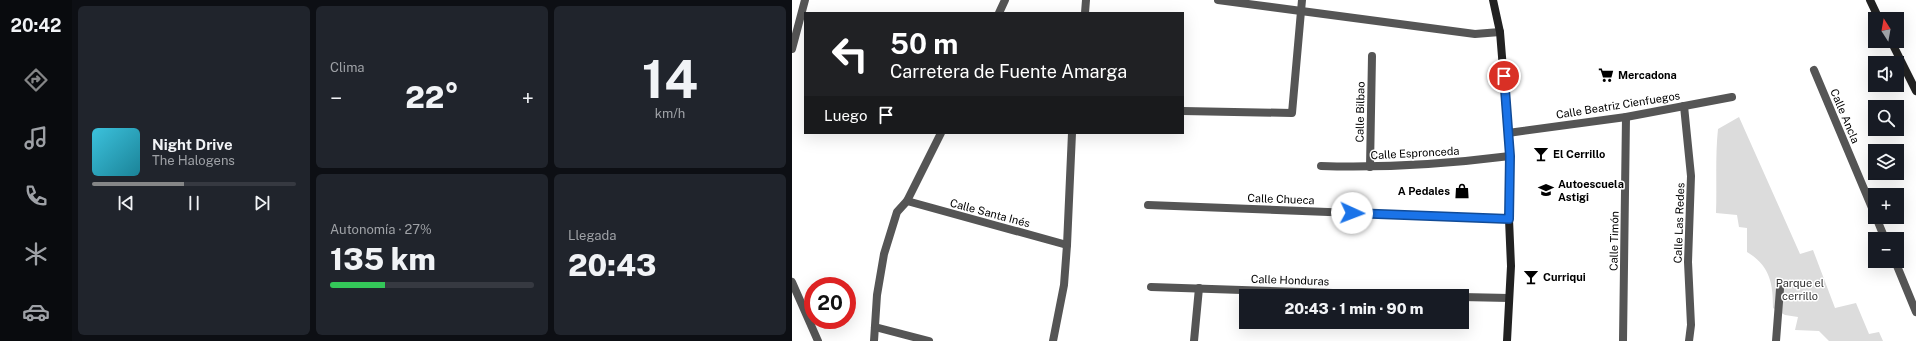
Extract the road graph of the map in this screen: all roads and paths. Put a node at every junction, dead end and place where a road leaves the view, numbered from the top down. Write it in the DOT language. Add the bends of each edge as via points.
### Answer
graph roads {
  1 [pos="805,0"];
  2 [pos="1005,0"];
  3 [pos="1086,0"];
  4 [pos="1218,0"];
  5 [pos="1302,0"];
  6 [pos="1493,0"];
  7 [pos="1870,0"];
  8 [pos="999,12"];
  9 [pos="1085,12"];
  10 [pos="1300,12"];
  11 [pos="1876,12"];
  12 [pos="1500,32"];
  13 [pos="1894,48"];
  14 [pos="792,49"];
  15 [pos="1372,56"];
  16 [pos="1814,70"];
  17 [pos="1916,91"];
  18 [pos="1732,97"];
  19 [pos="1684,106"];
  20 [pos="1184,111"];
  21 [pos="1626,117"];
  22 [pos="1508,133"];
  23 [pos="940,134"];
  24 [pos="1072,134"];
  25 [pos="1510,156"];
  26 [pos="1321,166"];
  27 [pos="1370,167"];
  28 [pos="1868,199"];
  29 [pos="907,201"];
  30 [pos="1148,205"];
  31 [pos="1509,219"];
  32 [pos="1067,245"];
  33 [pos="1898,268"];
  34 [pos="792,282"];
  35 [pos="1151,287"];
  36 [pos="1199,288"];
  37 [pos="1239,289"];
  38 [pos="1780,289"];
  39 [pos="1469,297"];
  40 [pos="1509,298"];
  41 [pos="1916,312"];
  42 [pos="875,327"];
  43 [pos="818,341"];
  44 [pos="874,341"];
  45 [pos="929,341"];
  46 [pos="1053,341"];
  47 [pos="1194,341"];
  48 [pos="1507,341"];
  49 [pos="1623,341"];
  50 [pos="1689,341"];
  51 [pos="1776,341"];
  1 -- 14 [label="street"];
  2 -- 8 [label="street"];
  3 -- 9 [label="street"];
  4 -- 10 [label="street"];
  5 -- 10 [label="street"];
  6 -- 12 [label="street"];
  7 -- 11 [label="street"];
  10 -- 12 [label="street" via="1475,34"];
  10 -- 20 [label="street" via="1292,113"];
  12 -- 22 [label="street"];
  13 -- 17 [label="street"];
  15 -- 27 [label="street, Calle Bilbao"];
  16 -- 28 [label="street, Calle Ancla"];
  18 -- 19 [label="street, Calle Beatriz Cienfuegos"];
  19 -- 21 [label="street, Calle Beatriz Cienfuegos"];
  19 -- 50 [label="street, Calle Las Redes" via="1691,176"];
  21 -- 22 [label="street, Calle Beatriz Cienfuegos"];
  21 -- 49 [label="street, Calle Timón"];
  22 -- 25 [label="street"];
  23 -- 29 [label="street"];
  24 -- 32 [label="street"];
  25 -- 27 [label="street, Calle Espronceda" via="1448,164"];
  25 -- 31 [label="street"];
  26 -- 27 [label="street, Calle Espronceda"];
  29 -- 32 [label="street, Calle Santa Inés"];
  29 -- 42 [label="street" via="897,212 884,254"];
  30 -- 31 [label="street, Calle Chueca"];
  31 -- 40 [label="street"];
  32 -- 46 [label="street" via="1064,285"];
  33 -- 41 [label="street"];
  34 -- 43 [label="street"];
  35 -- 36 [label="street, Calle Honduras"];
  36 -- 37 [label="street, Calle Honduras"];
  36 -- 47 [label="street"];
  38 -- 51 [label="street"];
  39 -- 40 [label="street"];
  40 -- 48 [label="street"];
  42 -- 44 [label="street"];
  42 -- 45 [label="street"];
}
